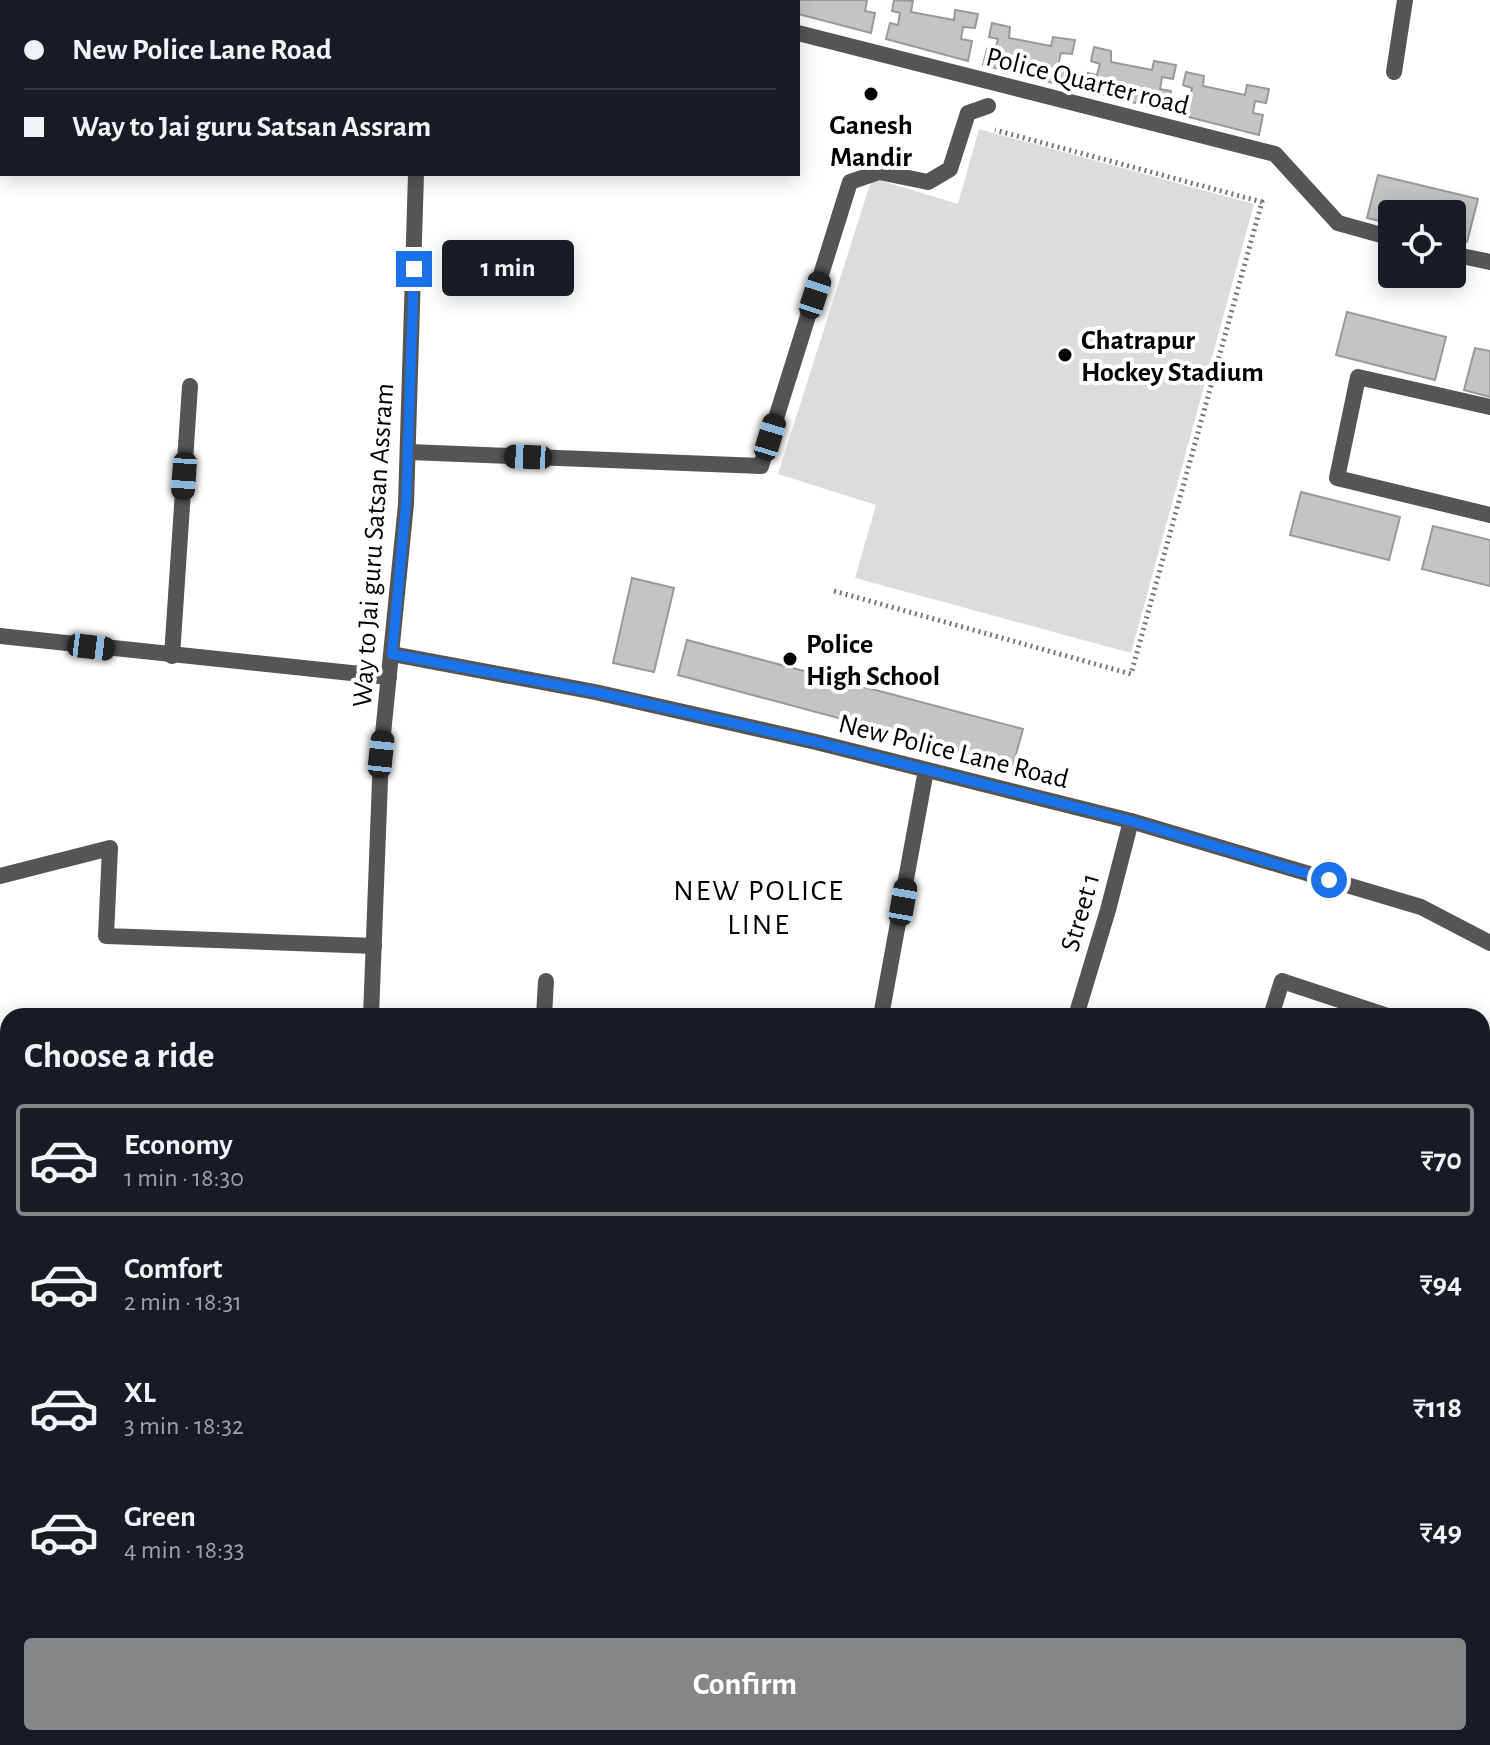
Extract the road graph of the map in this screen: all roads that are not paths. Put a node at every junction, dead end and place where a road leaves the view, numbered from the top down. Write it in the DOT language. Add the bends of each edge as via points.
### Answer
graph roads {
  1 [pos="1405,0"];
  2 [pos="800,34"];
  3 [pos="1394,72"];
  4 [pos="988,106"];
  5 [pos="416,176"];
  6 [pos="1378,234"];
  7 [pos="1466,257"];
  8 [pos="1490,262"];
  9 [pos="190,386"];
  10 [pos="1490,407"];
  11 [pos="409,452"];
  12 [pos="1490,515"];
  13 [pos="0,636"];
  14 [pos="392,654"];
  15 [pos="172,656"];
  16 [pos="389,677"];
  17 [pos="926,770"];
  18 [pos="1131,821"];
  19 [pos="0,876"];
  20 [pos="1490,943"];
  21 [pos="374,946"];
  22 [pos="546,981"];
  23 [pos="371,1008"];
  24 [pos="544,1008"];
  25 [pos="882,1008"];
  26 [pos="1078,1008"];
  27 [pos="1274,1008"];
  28 [pos="1364,1008"];
  1 -- 3 [label="street"];
  2 -- 6 [label="street, Police Quarter road" via="1275,154 1338,223"];
  4 -- 11 [label="street" via="968,113 950,169 928,182 879,172 850,182 761,466"];
  5 -- 11 [label="street, Way to Jai guru Satsan Assram"];
  7 -- 8 [label="street"];
  9 -- 15 [label="street"];
  10 -- 12 [label="street" via="1358,377 1337,478"];
  11 -- 14 [label="street, Way to Jai guru Satsan Assram"];
  13 -- 15 [label="street"];
  14 -- 16 [label="street, Way to Jai guru Satsan Assram"];
  14 -- 17 [label="street, New Police Lane Road" via="595,692"];
  15 -- 16 [label="street"];
  16 -- 21 [label="street, Way to Jai guru Satsan Assram"];
  17 -- 18 [label="street, New Police Lane Road"];
  17 -- 25 [label="street"];
  18 -- 20 [label="street, New Police Lane Road" via="1421,907"];
  18 -- 26 [label="street, Street 1"];
  19 -- 21 [label="street" via="110,848 106,936"];
  21 -- 23 [label="street, Way to Jai guru Satsan Assram"];
  22 -- 24 [label="street"];
  27 -- 28 [label="street" via="1282,981"];
}
